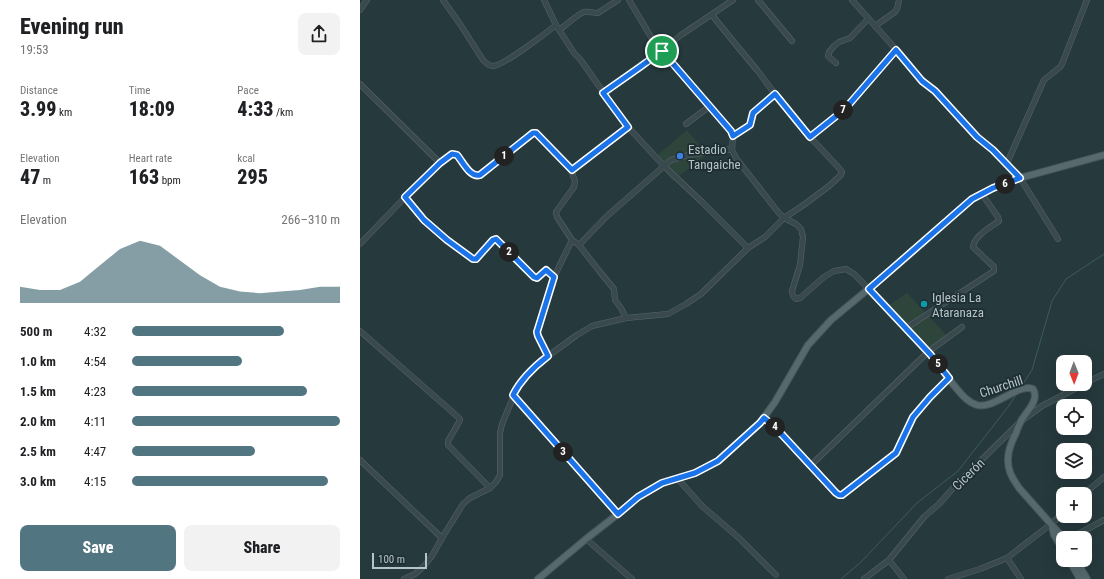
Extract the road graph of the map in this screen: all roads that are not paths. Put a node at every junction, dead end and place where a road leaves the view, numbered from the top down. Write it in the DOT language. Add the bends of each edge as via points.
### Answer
graph roads {
  1 [pos="366,0"];
  2 [pos="443,0"];
  3 [pos="544,0"];
  4 [pos="618,0"];
  5 [pos="630,0"];
  6 [pos="733,0"];
  7 [pos="758,0"];
  8 [pos="852,0"];
  9 [pos="898,0"];
  10 [pos="1087,0"];
  11 [pos="360,10"];
  12 [pos="712,15"];
  13 [pos="868,18"];
  14 [pos="875,26"];
  15 [pos="557,28"];
  16 [pos="792,41"];
  17 [pos="896,50"];
  18 [pos="662,51"];
  19 [pos="836,63"];
  20 [pos="360,84"];
  21 [pos="603,93"];
  22 [pos="775,94"];
  23 [pos="710,106"];
  24 [pos="686,124"];
  25 [pos="628,127"];
  26 [pos="733,136"];
  27 [pos="810,137"];
  28 [pos="732,150"];
  29 [pos="1104,155"];
  30 [pos="440,163"];
  31 [pos="1007,163"];
  32 [pos="664,166"];
  33 [pos="572,170"];
  34 [pos="1020,178"];
  35 [pos="982,194"];
  36 [pos="405,197"];
  37 [pos="784,218"];
  38 [pos="1058,239"];
  39 [pos="572,240"];
  40 [pos="360,244"];
  41 [pos="579,245"];
  42 [pos="748,248"];
  43 [pos="554,277"];
  44 [pos="869,289"];
  45 [pos="626,318"];
  46 [pos="962,327"];
  47 [pos="906,328"];
  48 [pos="360,332"];
  49 [pos="928,352"];
  50 [pos="548,356"];
  51 [pos="1104,374"];
  52 [pos="949,378"];
  53 [pos="1092,380"];
  54 [pos="1071,391"];
  55 [pos="513,395"];
  56 [pos="764,418"];
  57 [pos="1020,422"];
  58 [pos="360,460"];
  59 [pos="810,466"];
  60 [pos="1104,477"];
  61 [pos="677,478"];
  62 [pos="1092,487"];
  63 [pos="490,488"];
  64 [pos="618,514"];
  65 [pos="1056,519"];
  66 [pos="1103,522"];
  67 [pos="1051,524"];
  68 [pos="1057,531"];
  69 [pos="1085,531"];
  70 [pos="442,538"];
  71 [pos="1056,538"];
  72 [pos="586,539"];
  73 [pos="1007,558"];
  74 [pos="889,560"];
  75 [pos="1073,567"];
  76 [pos="1080,567"];
  77 [pos="776,576"];
  78 [pos="404,579"];
  79 [pos="538,579"];
  80 [pos="632,579"];
  81 [pos="864,579"];
  82 [pos="904,579"];
  83 [pos="948,579"];
  84 [pos="1020,579"];
  85 [pos="1080,579"];
  86 [pos="1087,579"];
  1 -- 11 [label="street"];
  2 -- 15 [label="street" via="483,60 492,66 505,61"];
  3 -- 15 [label="street"];
  4 -- 15 [label="street" via="598,13 583,12"];
  5 -- 18 [label="street" via="657,47"];
  6 -- 12 [label="street"];
  7 -- 16 [label="street"];
  8 -- 13 [label="street"];
  9 -- 14 [label="street" via="896,12"];
  10 -- 31 [label="street" via="1062,64 1044,80"];
  12 -- 18 [label="street"];
  12 -- 22 [label="street"];
  13 -- 14 [label="street"];
  13 -- 19 [label="street" via="850,38 839,42 829,52 828,56"];
  14 -- 17 [label="street"];
  15 -- 21 [label="street"];
  17 -- 27 [label="street" via="845,109"];
  17 -- 31 [label="street" via="922,81 935,91 977,137"];
  18 -- 21 [label="street"];
  18 -- 23 [label="street"];
  20 -- 30 [label="street"];
  21 -- 25 [label="street"];
  22 -- 26 [label="street" via="753,113 750,125"];
  22 -- 27 [label="street"];
  23 -- 24 [label="street"];
  23 -- 26 [label="street"];
  25 -- 32 [label="street"];
  25 -- 33 [label="street"];
  26 -- 28 [label="street"];
  27 -- 37 [label="street" via="842,172 829,186"];
  28 -- 32 [label="street" via="722,149 685,156 671,160"];
  28 -- 37 [label="street"];
  29 -- 34 [label="main road"];
  30 -- 33 [label="street" via="456,154 471,174 480,175 536,133"];
  30 -- 36 [label="street"];
  31 -- 34 [label="street"];
  32 -- 41 [label="street" via="606,217"];
  32 -- 42 [label="street"];
  33 -- 39 [label="street" via="575,184 556,215"];
  34 -- 35 [label="main road"];
  34 -- 38 [label="street"];
  35 -- 44 [label="main road" via="972,199"];
  35 -- 47 [label="street" via="999,221 977,238 973,247 994,267 994,271"];
  36 -- 40 [label="street"];
  36 -- 43 [label="street" via="424,220 473,259 496,239 534,277 537,278 546,270"];
  37 -- 42 [label="street" via="765,237"];
  37 -- 44 [label="street" via="796,224 801,229 803,237 800,265 792,291 796,299 824,277 834,271 846,269"];
  39 -- 41 [label="street"];
  39 -- 43 [label="street"];
  41 -- 45 [label="street" via="614,289 615,300"];
  42 -- 45 [label="street" via="702,294 686,304 668,314"];
  43 -- 50 [label="street" via="537,332"];
  44 -- 47 [label="main road, Churchill"];
  44 -- 56 [label="main road" via="831,320 808,345"];
  45 -- 50 [label="street" via="592,326"];
  46 -- 49 [label="street"];
  47 -- 49 [label="main road, Churchill"];
  48 -- 63 [label="street" via="460,419 448,445"];
  49 -- 52 [label="main road, Churchill"];
  49 -- 59 [label="street"];
  50 -- 55 [label="street" via="537,364"];
  51 -- 53 [label="street, Cicerón"];
  52 -- 57 [label="main road, Churchill" via="967,400 980,406 1029,387 1033,389 1035,399"];
  52 -- 59 [label="street" via="913,417 896,453 842,495 836,493"];
  54 -- 57 [label="street, Cicerón" via="1042,406"];
  55 -- 63 [label="street" via="500,433 500,475"];
  55 -- 64 [label="street"];
  56 -- 59 [label="street"];
  56 -- 61 [label="main road" via="718,461 695,473"];
  57 -- 67 [label="main road" via="1009,448 1009,471 1019,488"];
  57 -- 74 [label="street, Cicerón" via="924,517"];
  58 -- 70 [label="street"];
  60 -- 62 [label="street"];
  61 -- 64 [label="main road" via="650,489"];
  61 -- 77 [label="street" via="703,507 738,537"];
  63 -- 70 [label="street" via="462,504"];
  64 -- 72 [label="main road"];
  65 -- 67 [label="street"];
  66 -- 69 [label="street"];
  67 -- 68 [label="main road"];
  67 -- 71 [label="main road"];
  67 -- 73 [label="street"];
  70 -- 78 [label="street" via="424,566"];
  72 -- 79 [label="main road"];
  72 -- 80 [label="street"];
  73 -- 83 [label="street"];
  73 -- 84 [label="street"];
  74 -- 81 [label="street, Cicerón"];
  74 -- 82 [label="street"];
  75 -- 85 [label="main road"];
  76 -- 86 [label="main road"];
}
